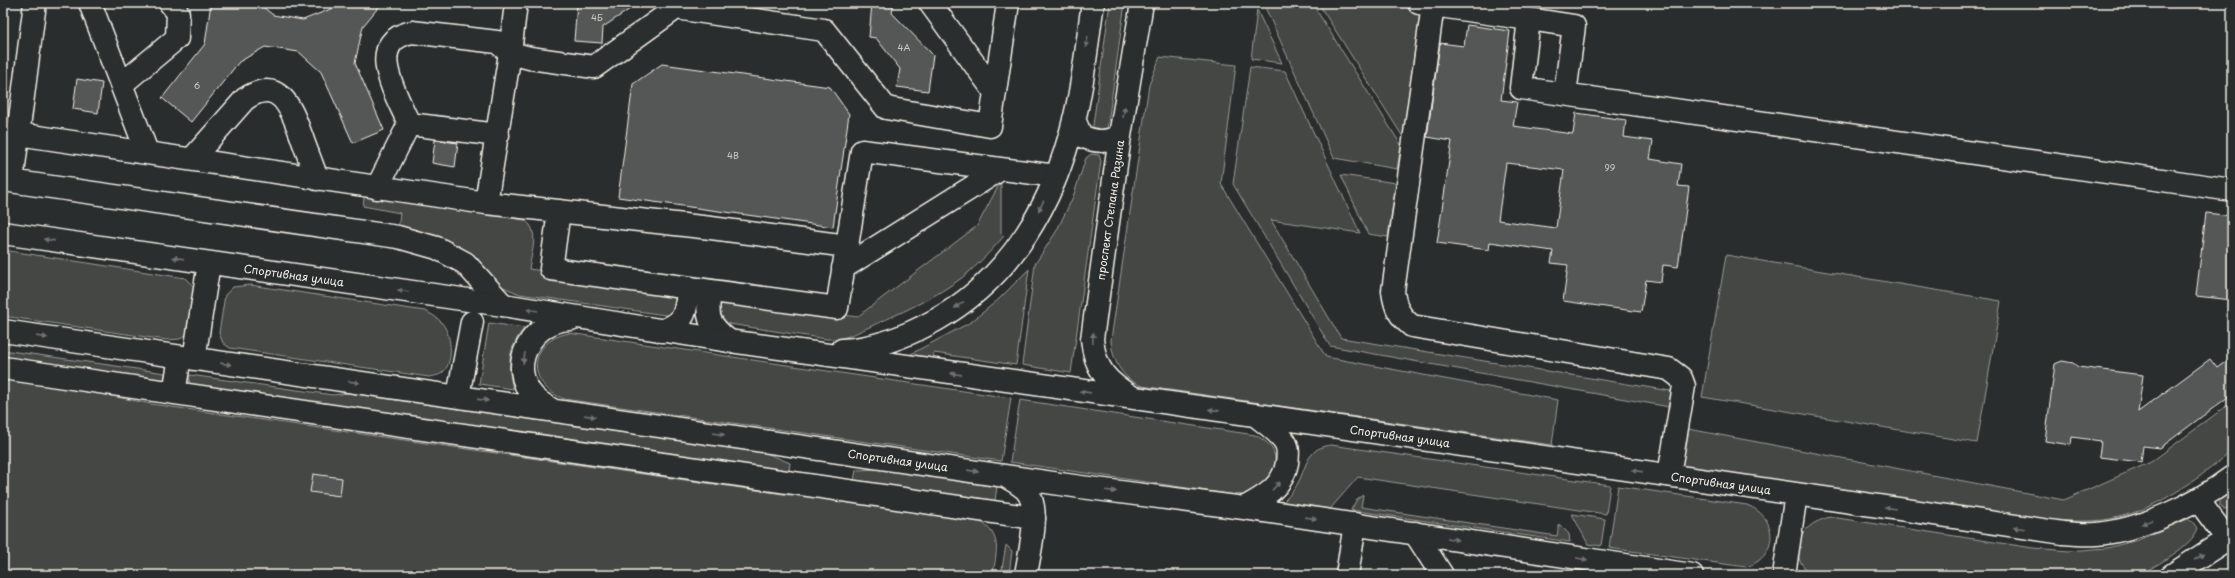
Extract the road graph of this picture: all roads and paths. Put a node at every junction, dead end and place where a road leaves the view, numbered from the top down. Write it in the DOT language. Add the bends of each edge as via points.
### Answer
graph roads {
  1 [pos="35,3"];
  2 [pos="90,3"];
  3 [pos="170,3"];
  4 [pos="516,3"];
  5 [pos="930,3"];
  6 [pos="1008,3"];
  7 [pos="1093,3"];
  8 [pos="1142,3"];
  9 [pos="1425,4"];
  10 [pos="1529,19"];
  11 [pos="510,53"];
  12 [pos="122,84"];
  13 [pos="994,91"];
  14 [pos="1565,94"];
  15 [pos="1074,119"];
  16 [pos="409,124"];
  17 [pos="18,134"];
  18 [pos="498,135"];
  19 [pos="1120,136"];
  20 [pos="147,152"];
  21 [pos="192,159"];
  22 [pos="1002,169"];
  23 [pos="1056,176"];
  24 [pos="317,178"];
  25 [pos="8,181"];
  26 [pos="377,188"];
  27 [pos="2232,190"];
  28 [pos="486,203"];
  29 [pos="559,211"];
  30 [pos="3,233"];
  31 [pos="847,246"];
  32 [pos="209,263"];
  33 [pos="844,268"];
  34 [pos="689,288"];
  35 [pos="710,291"];
  36 [pos="503,305"];
  37 [pos="584,319"];
  38 [pos="472,322"];
  39 [pos="3,331"];
  40 [pos="662,331"];
  41 [pos="729,342"];
  42 [pos="801,352"];
  43 [pos="187,358"];
  44 [pos="3,368"];
  45 [pos="174,393"];
  46 [pos="458,396"];
  47 [pos="1136,400"];
  48 [pos="552,410"];
  49 [pos="1255,415"];
  50 [pos="1004,475"];
  51 [pos="1670,475"];
  52 [pos="2232,478"];
  53 [pos="1081,487"];
  54 [pos="1796,494"];
  55 [pos="2190,503"];
  56 [pos="1244,508"];
  57 [pos="1034,518"];
  58 [pos="1355,524"];
  59 [pos="1415,534"];
  60 [pos="2229,538"];
  61 [pos="1026,575"];
  62 [pos="1347,575"];
  63 [pos="1442,575"];
  64 [pos="1692,575"];
  65 [pos="1784,575"];
  66 [pos="2172,575"];
  1 -- 17 [label="main road"];
  2 -- 12 [label="main road"];
  3 -- 12 [label="main road" via="178,13 177,38"];
  4 -- 11 [label="main road"];
  5 -- 13 [label="main road"];
  6 -- 13 [label="main road"];
  7 -- 15 [label="main road, one-way"];
  19 -- 8 [label="main road, проспект Степана Разина, one-way"];
  9 -- 10 [label="main road"];
  9 -- 51 [label="main road" via="1393,291 1394,304 1401,318 1412,326 1669,368 1676,372 1684,386"];
  10 -- 14 [label="main road" via="1574,26"];
  10 -- 14 [label="main road" via="1520,88"];
  11 -- 13 [label="main road" via="594,67 676,8 824,30 886,108 990,126"];
  11 -- 16 [label="main road" via="497,42 412,32 399,34 386,52 385,67"];
  11 -- 18 [label="main road"];
  12 -- 20 [label="main road"];
  14 -- 27 [label="main road"];
  15 -- 19 [label="main road" via="1081,136 1092,141 1111,140"];
  15 -- 23 [label="main road"];
  16 -- 18 [label="main road"];
  16 -- 26 [label="main road"];
  17 -- 20 [label="main road"];
  17 -- 25 [label="main road"];
  18 -- 28 [label="main road"];
  47 -- 19 [label="main road, проспект Степана Разина, one-way" via="1113,385 1103,374 1094,357 1092,339"];
  20 -- 21 [label="main road"];
  21 -- 24 [label="main road"];
  21 -- 24 [label="main road" via="245,99 266,90 277,94 289,104"];
  22 -- 23 [label="main road"];
  22 -- 31 [label="main road" via="862,151"];
  22 -- 33 [label="main road"];
  23 -- 42 [label="main road, one-way" via="1019,248 999,271 967,299 912,333 877,345 847,350"];
  24 -- 26 [label="main road"];
  25 -- 36 [label="main road" via="398,237 436,248 465,263"];
  26 -- 28 [label="main road"];
  28 -- 29 [label="main road"];
  29 -- 31 [label="main road"];
  29 -- 34 [label="main road" via="551,269"];
  32 -- 30 [label="main road, Спортивная улица, one-way"];
  31 -- 33 [label="main road"];
  36 -- 32 [label="main road, Спортивная улица, one-way"];
  32 -- 43 [label="main road"];
  33 -- 35 [label="main road" via="837,308"];
  34 -- 35 [label="main road"];
  34 -- 40 [label="main road" via="685,312 678,324"];
  35 -- 41 [label="main road" via="707,309 710,322"];
  37 -- 36 [label="main road, Спортивная улица, one-way"];
  37 -- 40 [label="main road, Спортивная улица"];
  37 -- 48 [label="main road, Спортивная улица, one-way" via="562,319 547,324 528,342 522,369 525,382 534,397"];
  38 -- 46 [label="main road"];
  39 -- 43 [label="main road, Спортивная улица, one-way"];
  40 -- 41 [label="main road, Спортивная улица"];
  41 -- 42 [label="main road, Спортивная улица"];
  47 -- 42 [label="main road, Спортивная улица, one-way"];
  43 -- 45 [label="main road"];
  43 -- 46 [label="main road, Спортивная улица, one-way"];
  44 -- 45 [label="main road"];
  45 -- 57 [label="main road"];
  46 -- 48 [label="main road, Спортивная улица, one-way"];
  49 -- 47 [label="main road, Спортивная улица, one-way"];
  48 -- 50 [label="main road, Спортивная улица, one-way"];
  51 -- 49 [label="main road, Спортивная улица, one-way"];
  56 -- 49 [label="main road, one-way" via="1263,498 1277,486 1285,475 1288,460 1285,442"];
  50 -- 53 [label="main road, Спортивная улица"];
  50 -- 57 [label="main road" via="1026,490 1033,503"];
  51 -- 54 [label="main road, Спортивная улица"];
  52 -- 55 [label="main road, Спортивная улица"];
  53 -- 56 [label="main road, Спортивная улица, one-way"];
  53 -- 57 [label="main road" via="1053,496"];
  55 -- 54 [label="main road, Спортивная улица, one-way" via="2133,527 2097,534 2063,534"];
  54 -- 65 [label="main road"];
  55 -- 60 [label="main road"];
  56 -- 58 [label="main road, Спортивная улица, one-way"];
  57 -- 61 [label="main road"];
  58 -- 59 [label="main road, Спортивная улица"];
  58 -- 62 [label="main road"];
  59 -- 63 [label="main road"];
  59 -- 64 [label="main road, Спортивная улица, one-way"];
  66 -- 60 [label="main road, one-way"];
}
